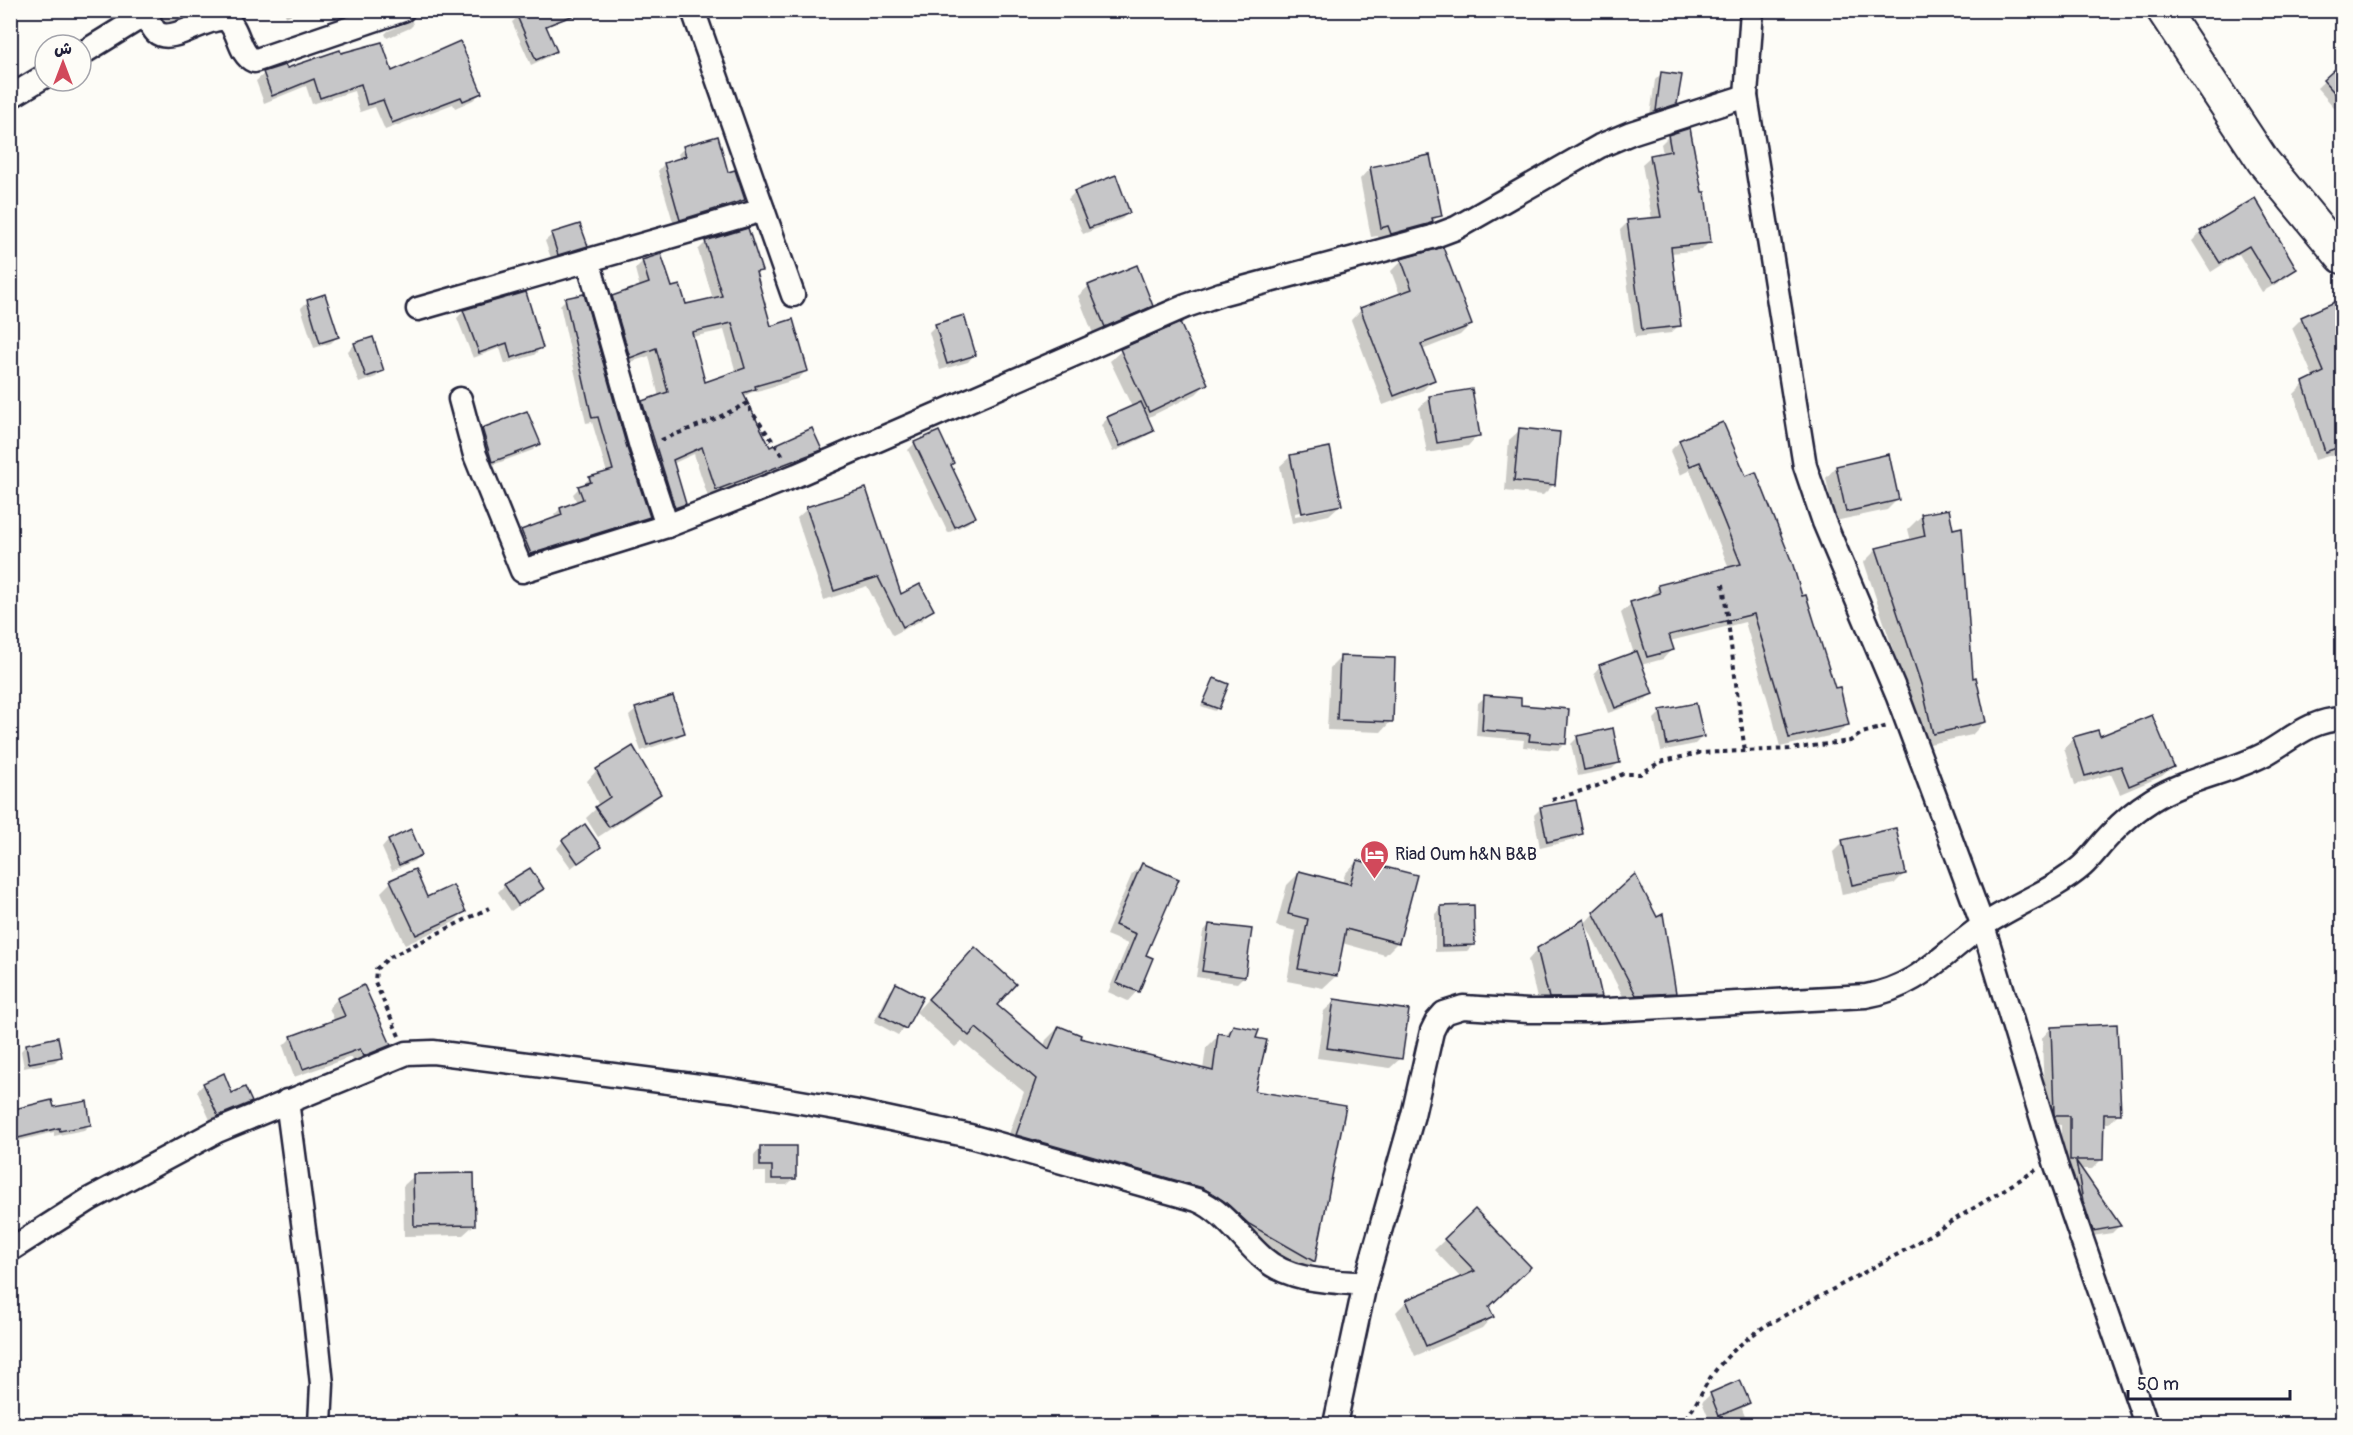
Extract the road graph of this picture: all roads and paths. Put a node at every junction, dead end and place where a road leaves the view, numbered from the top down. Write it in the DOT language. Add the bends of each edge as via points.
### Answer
graph roads {
  1 [pos="403,10"];
  2 [pos="693,10"];
  3 [pos="1752,10"];
  4 [pos="2163,10"];
  5 [pos="145,12"];
  6 [pos="93,46"];
  7 [pos="33,84"];
  8 [pos="1746,96"];
  9 [pos="10,98"];
  10 [pos="763,210"];
  11 [pos="2343,257"];
  12 [pos="588,260"];
  13 [pos="794,295"];
  14 [pos="418,309"];
  15 [pos="460,399"];
  16 [pos="641,447"];
  17 [pos="797,475"];
  18 [pos="667,526"];
  19 [pos="1723,584"];
  20 [pos="2343,719"];
  21 [pos="1906,720"];
  22 [pos="1745,752"];
  23 [pos="1552,800"];
  24 [pos="489,908"];
  25 [pos="1983,926"];
  26 [pos="407,1053"];
  27 [pos="287,1101"];
  28 [pos="2055,1159"];
  29 [pos="10,1250"];
  30 [pos="1365,1284"];
  31 [pos="320,1425"];
  32 [pos="1335,1425"];
  33 [pos="1679,1425"];
  34 [pos="2146,1425"];
  1 -- 5 [label="street" via="254,61 246,55 232,23 226,19 214,18 171,36 156,32"];
  2 -- 10 [label="street"];
  3 -- 8 [label="street"];
  4 -- 11 [label="street" via="2263,161"];
  5 -- 6 [label="street"];
  7 -- 9 [label="street"];
  8 -- 17 [label="street" via="1600,146 1456,228 1186,306"];
  8 -- 21 [label="street" via="1805,466 1824,522"];
  10 -- 12 [label="street"];
  10 -- 13 [label="street"];
  12 -- 14 [label="street"];
  12 -- 16 [label="street"];
  15 -- 18 [label="street" via="475,454 522,571"];
  16 -- 17 [label="path" via="748,403"];
  16 -- 18 [label="street"];
  17 -- 18 [label="street"];
  19 -- 22 [label="path"];
  20 -- 25 [label="street" via="2309,726 2265,753 2173,788 2152,800 2120,824 2061,883"];
  21 -- 22 [label="path" via="1862,733 1850,741"];
  21 -- 25 [label="street"];
  22 -- 23 [label="path" via="1699,753 1660,762 1640,774 1623,774"];
  24 -- 26 [label="path" via="390,957 376,969 375,982"];
  25 -- 28 [label="street"];
  25 -- 30 [label="street" via="1908,983 1866,996 1589,1011 1463,1007 1444,1013 1432,1031 1413,1115"];
  26 -- 27 [label="street"];
  26 -- 30 [label="street" via="462,1055 730,1090 970,1136 1197,1200 1223,1217 1275,1267 1305,1278"];
  27 -- 29 [label="street" via="217,1131 140,1172"];
  27 -- 31 [label="street" via="322,1384"];
  28 -- 33 [label="path" via="1900,1253 1745,1340 1720,1364 1697,1405"];
  28 -- 34 [label="street"];
  30 -- 32 [label="street"];
}
